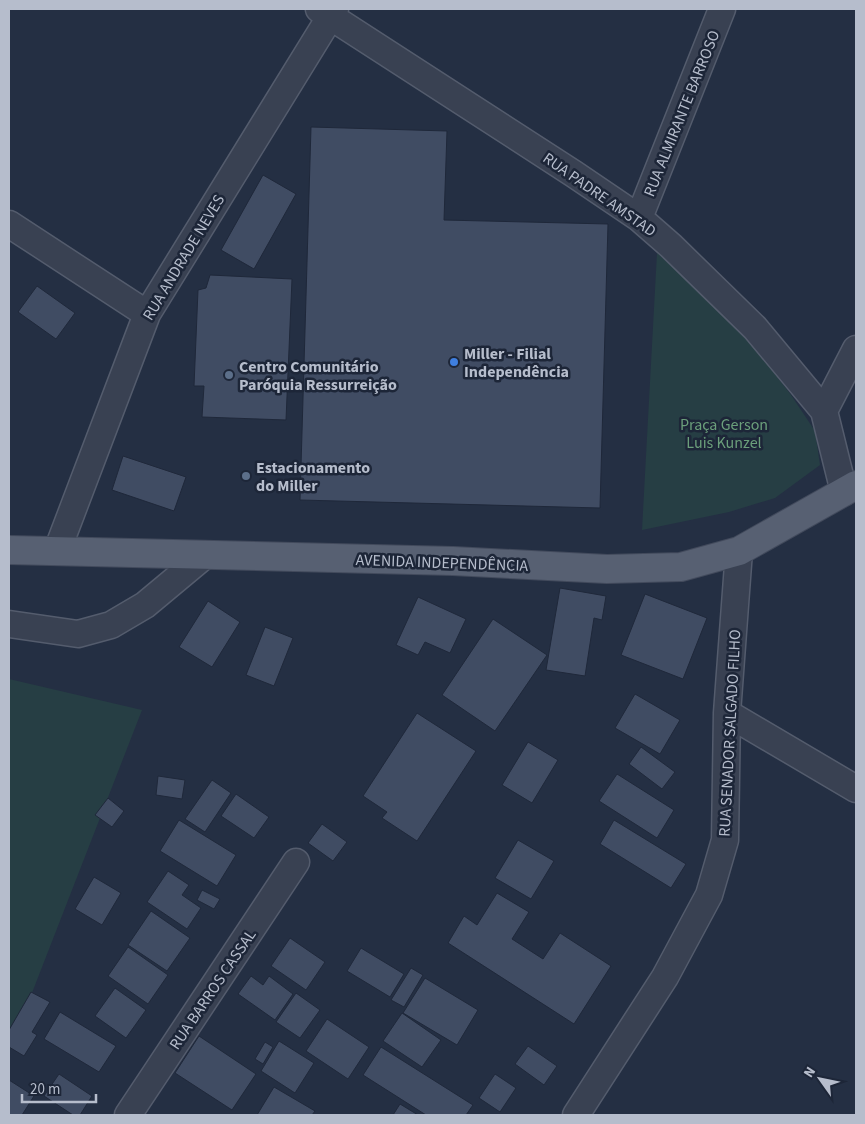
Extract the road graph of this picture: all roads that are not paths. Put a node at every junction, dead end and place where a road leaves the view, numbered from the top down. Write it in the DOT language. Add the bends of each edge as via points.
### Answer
graph roads {
  1 [pos="722,9"];
  2 [pos="328,11"];
  3 [pos="639,218"];
  4 [pos="9,224"];
  5 [pos="147,314"];
  6 [pos="856,349"];
  7 [pos="824,411"];
  8 [pos="850,488"];
  9 [pos="9,550"];
  10 [pos="57,551"];
  11 [pos="739,551"];
  12 [pos="205,555"];
  13 [pos="9,624"];
  14 [pos="727,713"];
  15 [pos="856,789"];
  16 [pos="296,862"];
  17 [pos="128,1115"];
  18 [pos="576,1115"];
  1 -- 3 [label="street, RUA ALMIRANTE BARROSO"];
  2 -- 3 [label="street, RUA PADRE AMSTAD"];
  2 -- 5 [label="street, RUA ANDRADE NEVES"];
  3 -- 7 [label="street, RUA PADRE AMSTAD" via="755,328"];
  4 -- 5 [label="street"];
  5 -- 10 [label="street, RUA ANDRADE NEVES"];
  6 -- 7 [label="street"];
  7 -- 8 [label="street, RUA PADRE AMSTAD"];
  8 -- 11 [label="main road, AVENIDA INDEPENDÊNCIA"];
  9 -- 10 [label="main road, AVENIDA INDEPENDÊNCIA"];
  10 -- 12 [label="main road, AVENIDA INDEPENDÊNCIA"];
  11 -- 12 [label="main road, AVENIDA INDEPENDÊNCIA" via="681,567 607,569 453,561"];
  11 -- 14 [label="street, RUA SENADOR SALGADO FILHO"];
  12 -- 13 [label="street" via="145,605 111,625 78,634"];
  14 -- 15 [label="street"];
  14 -- 18 [label="street, RUA SENADOR SALGADO FILHO" via="725,840 709,895 665,978"];
  16 -- 17 [label="street, RUA BARROS CASSAL"];
}
